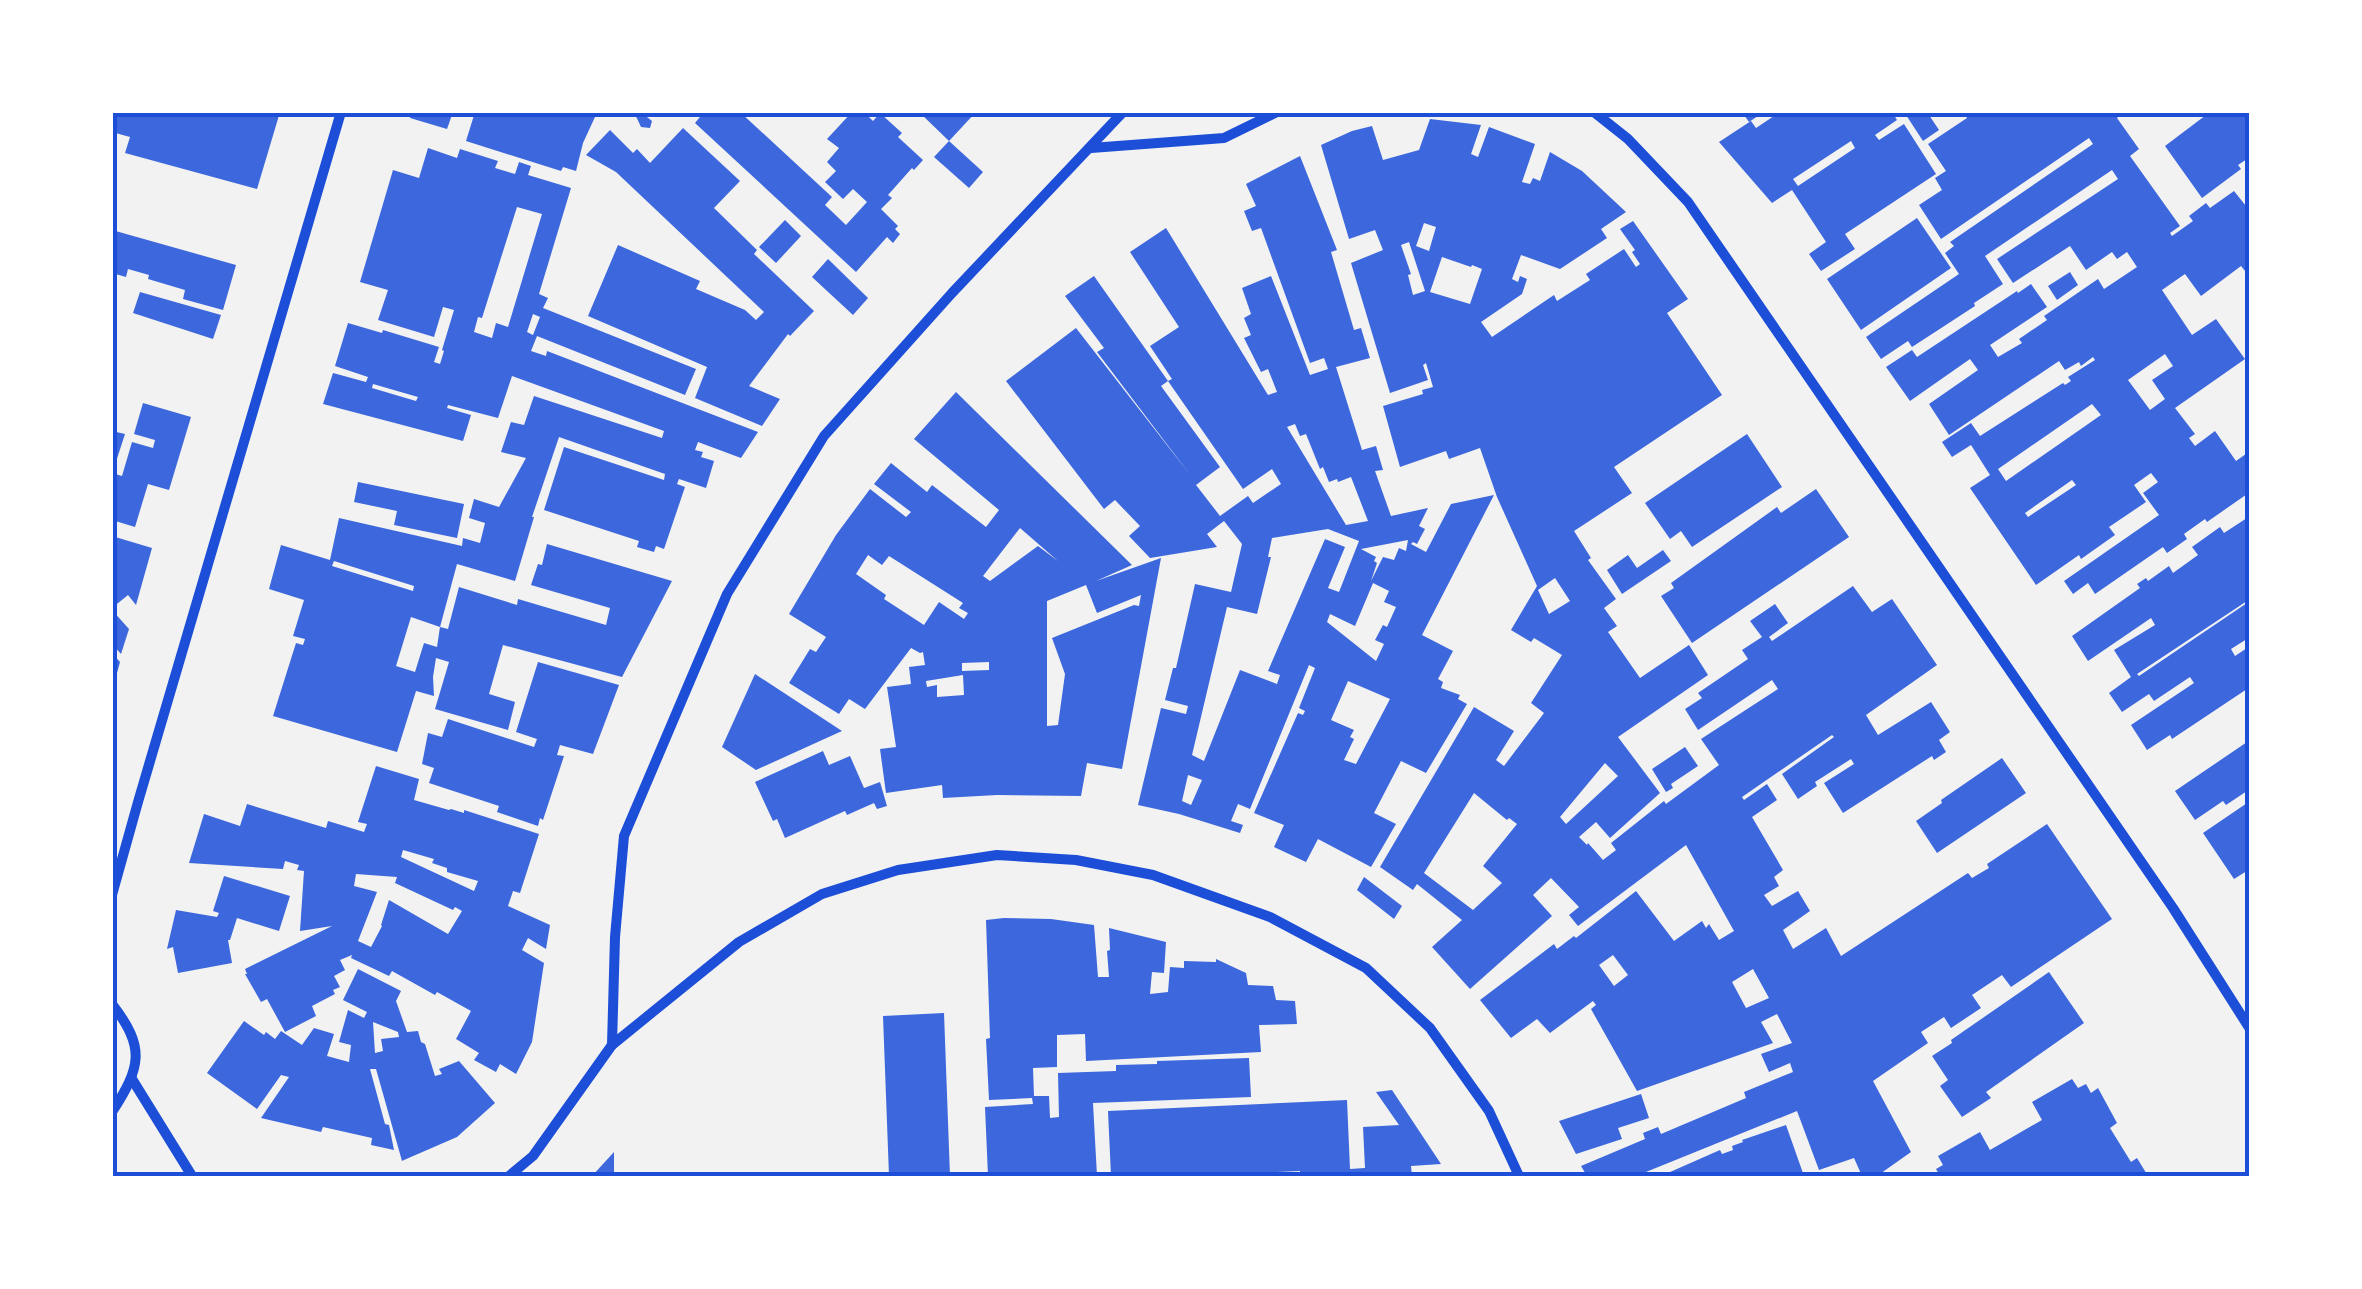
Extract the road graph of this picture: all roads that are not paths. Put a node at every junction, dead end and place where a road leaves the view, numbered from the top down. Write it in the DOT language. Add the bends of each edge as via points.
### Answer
graph roads {
  1 [pos="342,112"];
  2 [pos="1123,112"];
  3 [pos="1277,112"];
  4 [pos="1594,112"];
  5 [pos="1091,148"];
  6 [pos="112,895"];
  7 [pos="112,1004"];
  8 [pos="2250,1029"];
  9 [pos="612,1045"];
  10 [pos="132,1079"];
  11 [pos="112,1112"];
  12 [pos="192,1176"];
  13 [pos="509,1176"];
  14 [pos="1519,1176"];
  1 -- 6 [label="street"];
  2 -- 5 [label="street"];
  3 -- 5 [label="street" via="1224,138"];
  4 -- 8 [label="street" via="1688,202"];
  5 -- 9 [label="street" via="824,436 726,594 624,836"];
  7 -- 10 [label="street" via="136,1045"];
  9 -- 13 [label="street" via="533,1156"];
  9 -- 14 [label="street" via="739,942 822,894 898,870 997,856 1076,860 1153,874 1270,917 1366,968 1430,1028 1489,1111"];
  10 -- 11 [label="street"];
  10 -- 12 [label="street"];
}
